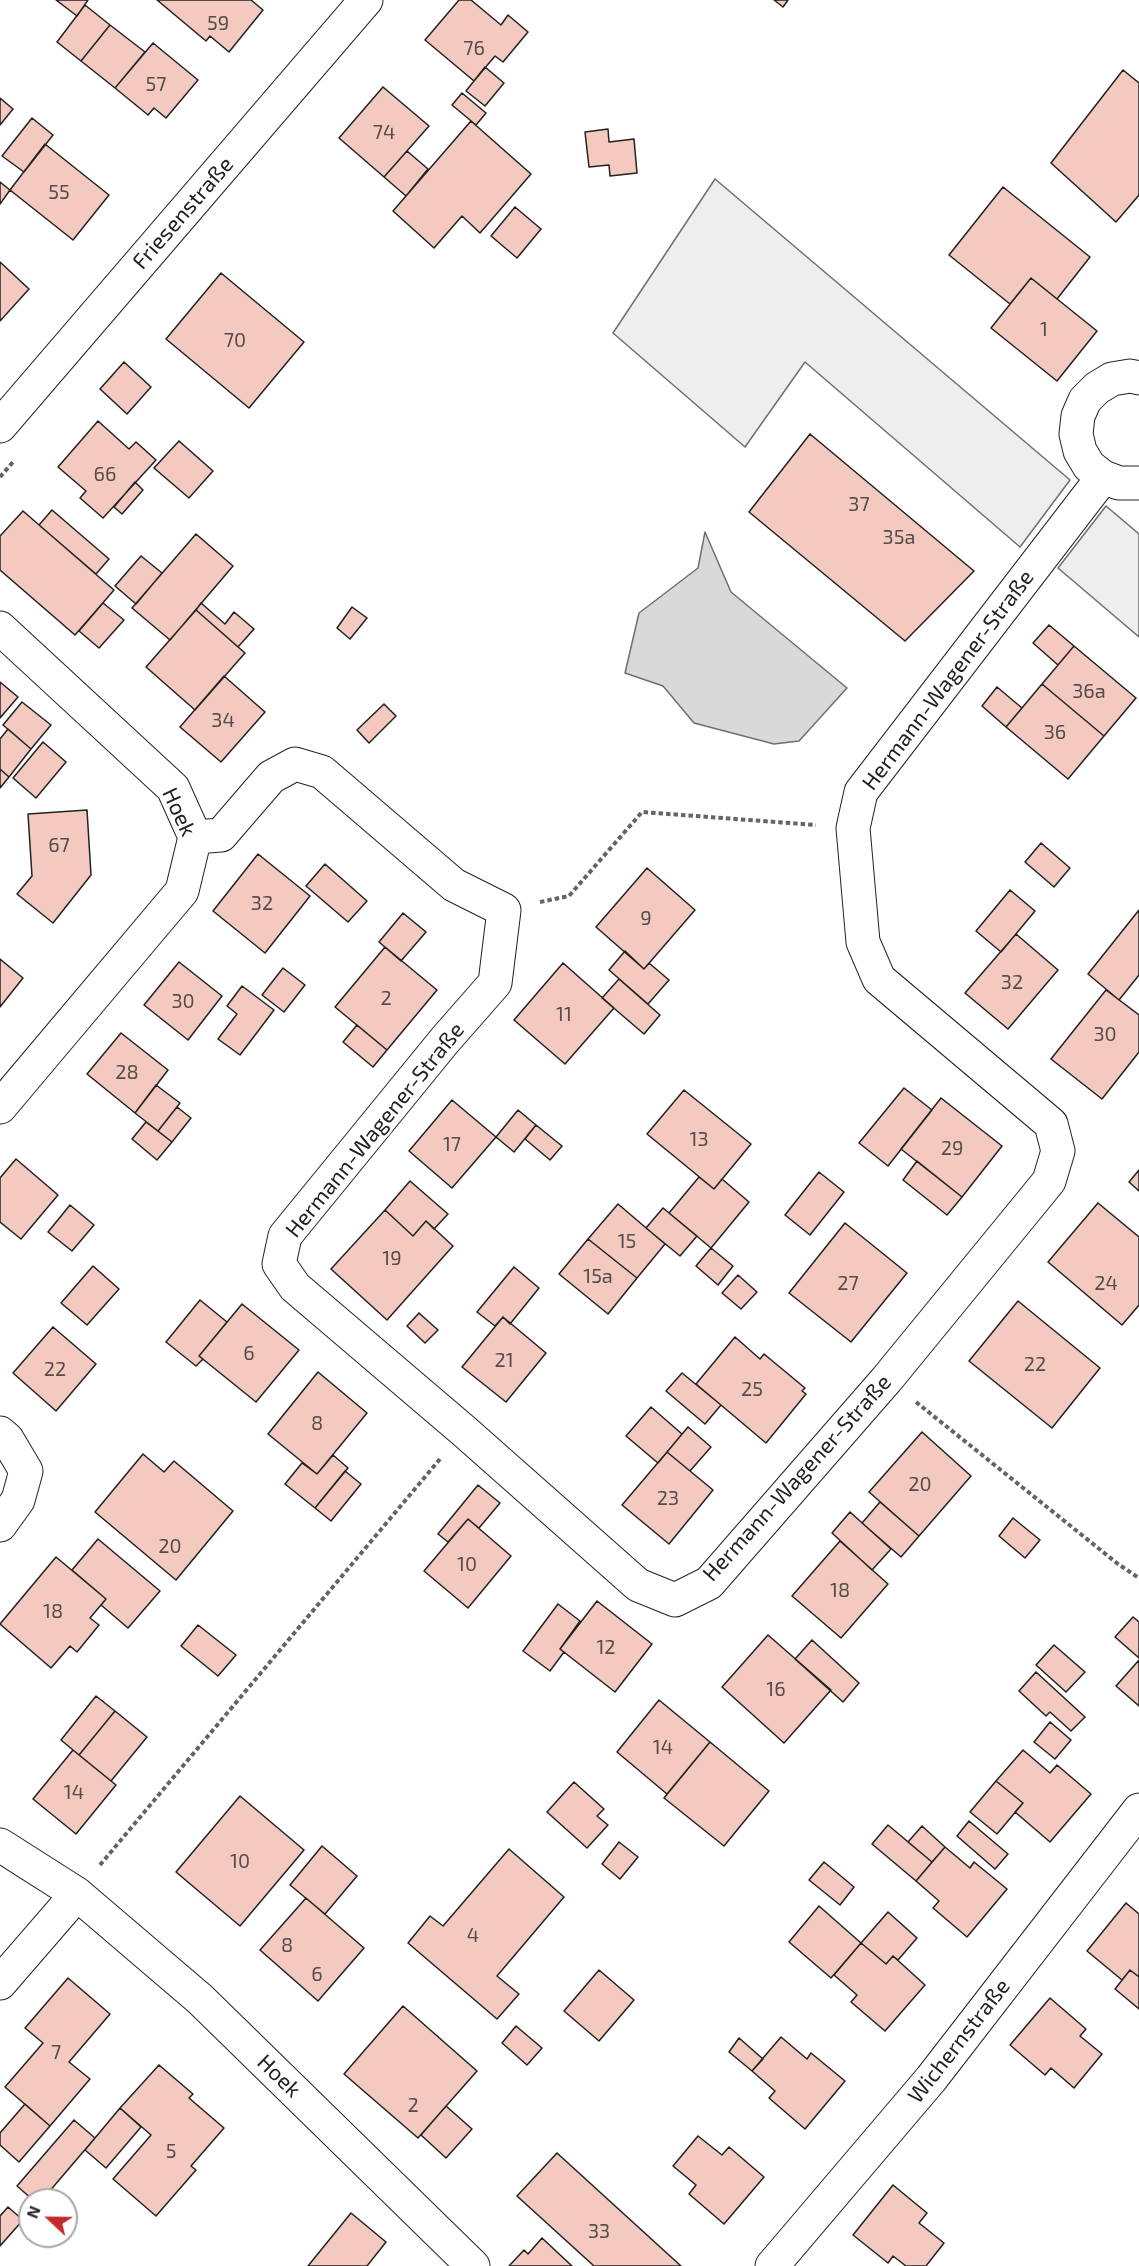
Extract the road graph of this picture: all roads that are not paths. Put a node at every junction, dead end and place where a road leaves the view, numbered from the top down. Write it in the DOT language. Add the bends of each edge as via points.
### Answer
graph roads {
  1 [pos="366,0"];
  2 [pos="1139,378"];
  3 [pos="0,426"];
  4 [pos="1103,477"];
  5 [pos="1139,483"];
  6 [pos="0,628"];
  7 [pos="195,837"];
  8 [pos="0,1107"];
  9 [pos="0,1433"];
  10 [pos="0,1525"];
  11 [pos="1139,1810"];
  12 [pos="0,1845"];
  13 [pos="77,1894"];
  14 [pos="0,1983"];
  15 [pos="473,2266"];
  16 [pos="772,2266"];
  1 -- 3 [label="street, Friesenstraße"];
  2 -- 4 [label="street" via="1112,379 1097,388 1085,400 1078,416 1076,434 1080,451 1089,466"];
  4 -- 5 [label="street" via="1119,483"];
  4 -- 7 [label="street, Hermann-Wagener-Straße" via="861,792 853,828 863,942 879,979 1052,1124 1058,1151 1049,1181 886,1379 709,1582 675,1600 638,1585 295,1287 279,1264 285,1236 495,983 504,910 454,885 322,772 295,764 271,777 220,835"];
  6 -- 7 [label="street, Hoek" via="173,788"];
  7 -- 8 [label="street, Hoek" via="182,891"];
  9 -- 10 [label="street" via="26,1471 18,1500"];
  11 -- 16 [label="street, Wichernstraße" via="931,2079"];
  12 -- 13 [label="street, Hoek"];
  13 -- 14 [label="street"];
  13 -- 15 [label="street, Hoek" via="200,1999"];
}
